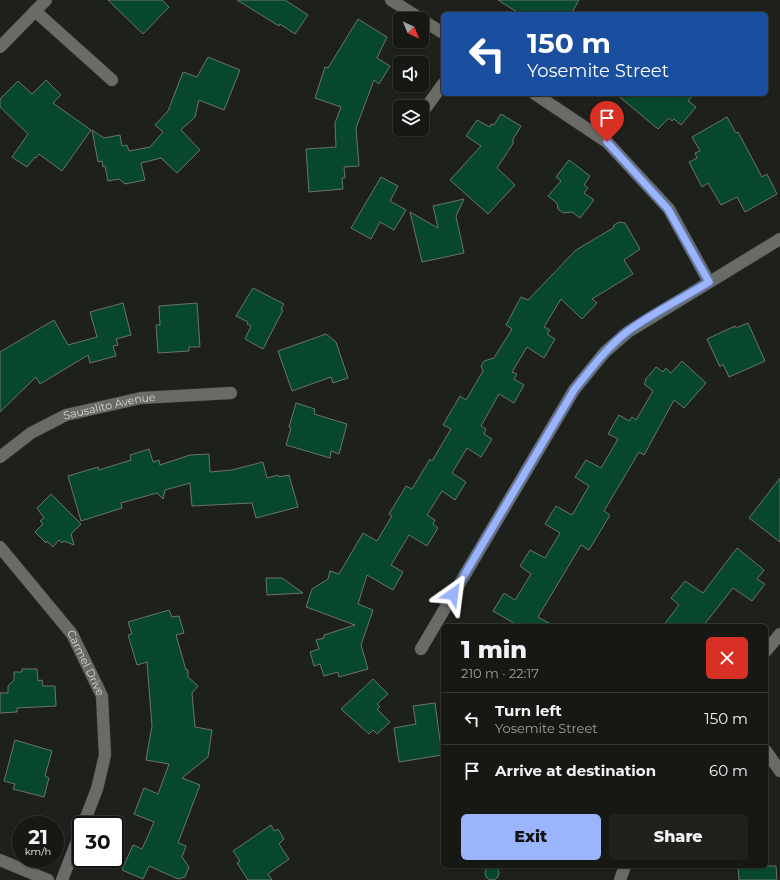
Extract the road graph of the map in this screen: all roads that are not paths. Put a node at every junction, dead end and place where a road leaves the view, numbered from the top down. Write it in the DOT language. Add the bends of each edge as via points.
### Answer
graph roads {
  1 [pos="46,0"];
  2 [pos="391,0"];
  3 [pos="35,11"];
  4 [pos="410,12"];
  5 [pos="429,24"];
  6 [pos="441,32"];
  7 [pos="0,47"];
  8 [pos="112,80"];
  9 [pos="441,87"];
  10 [pos="538,96"];
  11 [pos="429,103"];
  12 [pos="780,239"];
  13 [pos="709,282"];
  14 [pos="231,393"];
  15 [pos="0,457"];
  16 [pos="0,547"];
  17 [pos="780,634"];
  18 [pos="421,649"];
  19 [pos="768,649"];
  20 [pos="768,754"];
  21 [pos="780,771"];
  22 [pos="86,816"];
  23 [pos="72,854"];
  24 [pos="0,860"];
  25 [pos="624,868"];
  26 [pos="48,880"];
  27 [pos="62,880"];
  28 [pos="620,880"];
  1 -- 3 [label="street"];
  2 -- 4 [label="street"];
  3 -- 7 [label="street"];
  3 -- 8 [label="street"];
  5 -- 6 [label="street"];
  9 -- 11 [label="street"];
  10 -- 13 [label="street" via="607,142 668,209"];
  12 -- 13 [label="street"];
  13 -- 18 [label="street" via="628,332 605,352 574,390"];
  14 -- 15 [label="street, Sausalito Avenue" via="141,398 66,415 31,432"];
  16 -- 22 [label="street, Carmel Drive" via="72,634 102,696 105,755 97,789"];
  17 -- 19 [label="street"];
  20 -- 21 [label="street"];
  23 -- 27 [label="street"];
  24 -- 26 [label="street"];
  25 -- 28 [label="street"];
}
